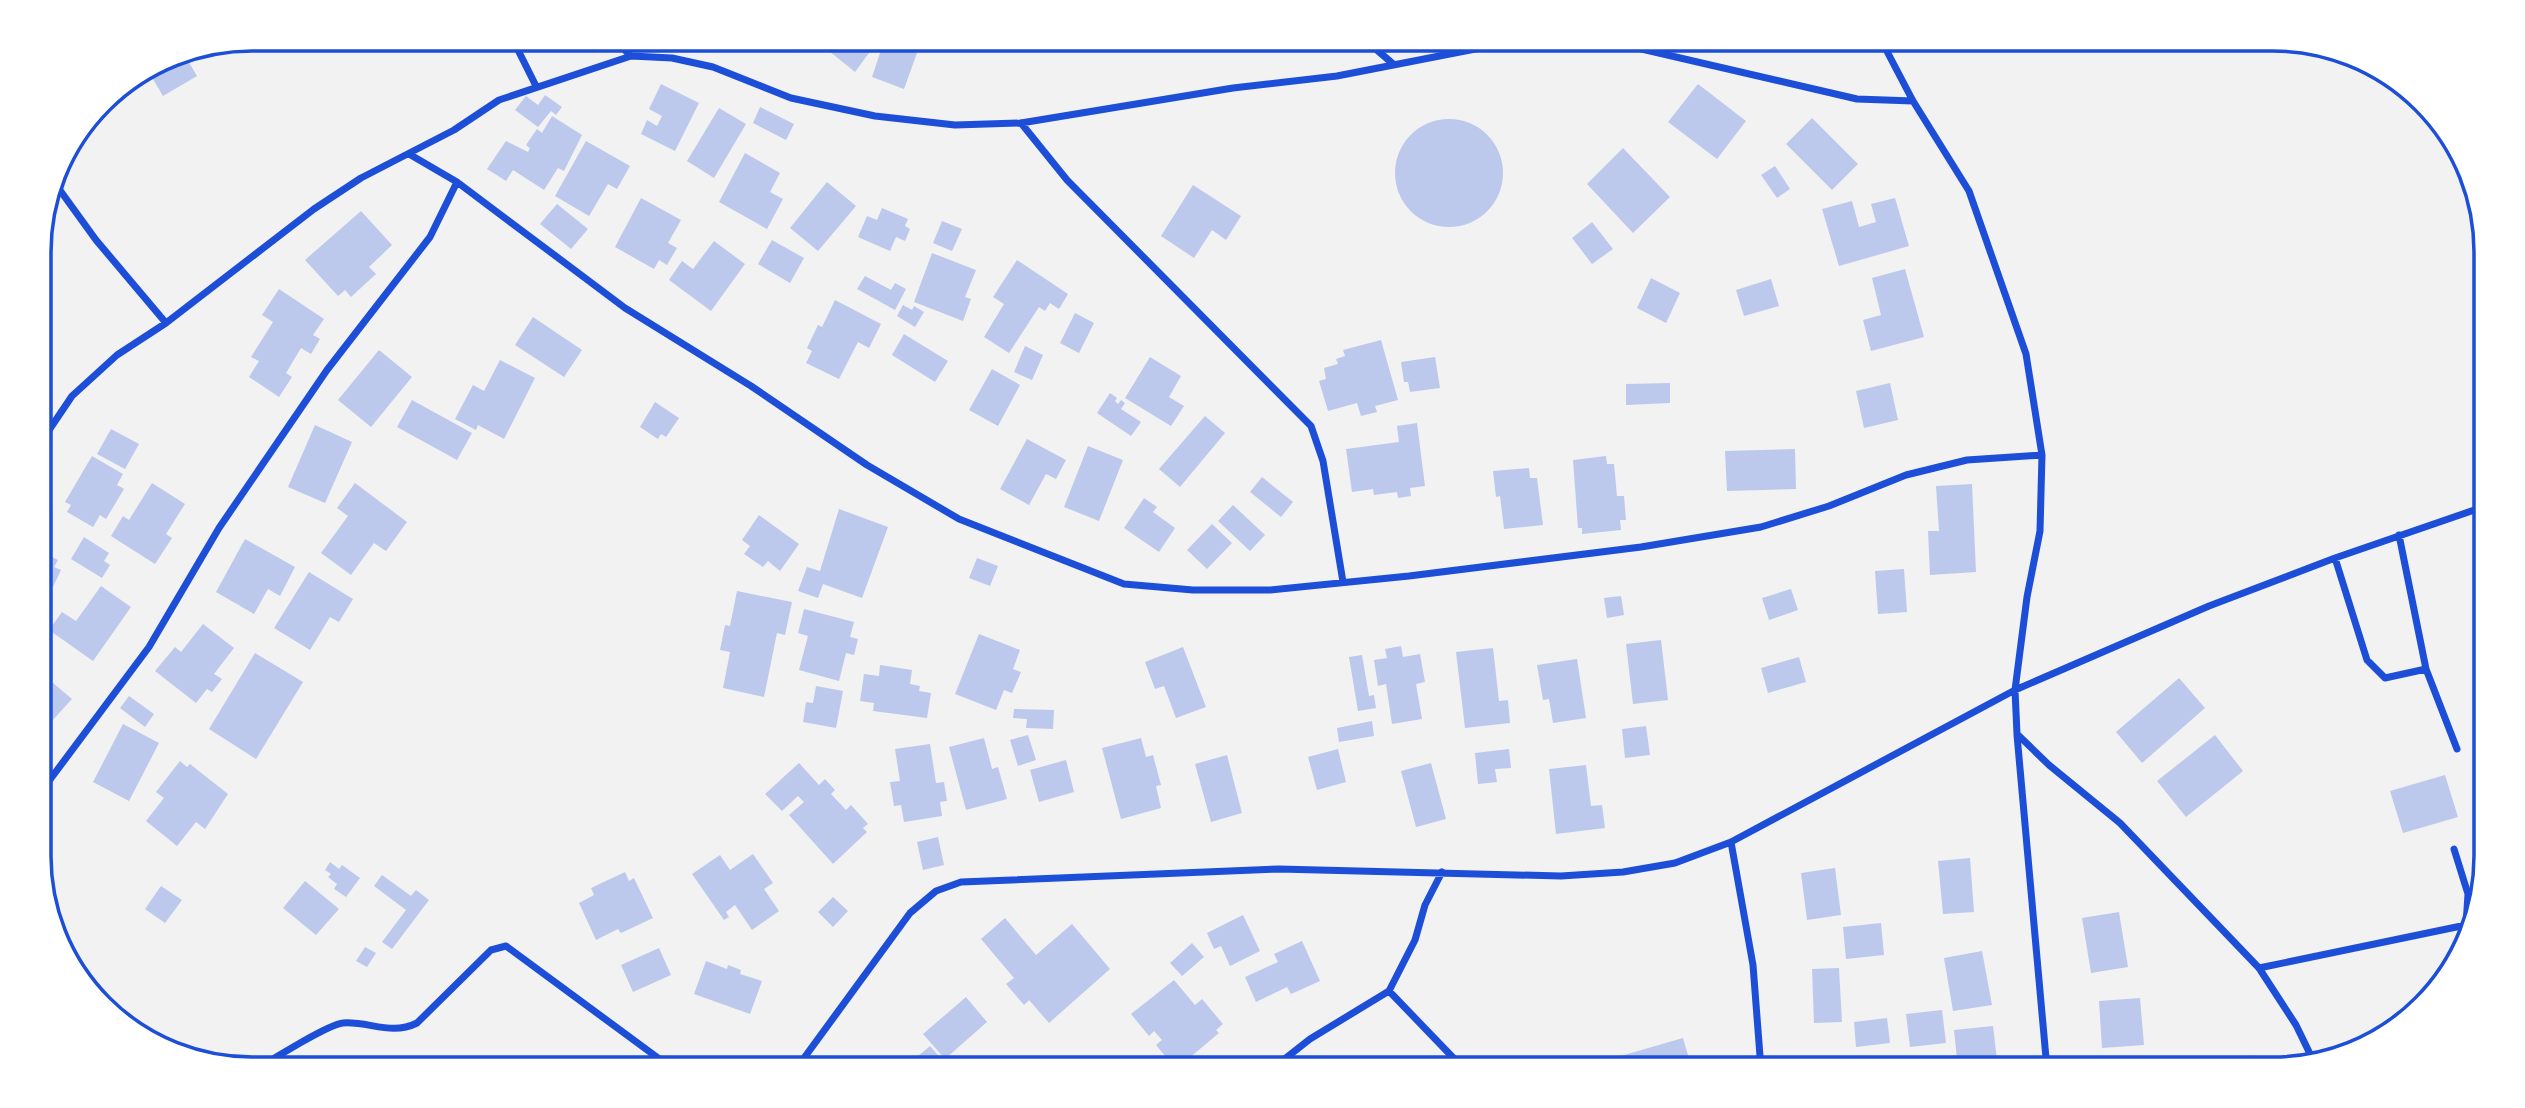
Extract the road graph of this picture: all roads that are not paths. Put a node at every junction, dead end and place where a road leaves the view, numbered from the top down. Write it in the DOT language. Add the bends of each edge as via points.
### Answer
graph roads {
  1 [pos="518,51"];
  2 [pos="626,51"];
  3 [pos="1378,51"];
  4 [pos="1460,51"];
  5 [pos="1649,51"];
  6 [pos="1887,51"];
  7 [pos="631,56"];
  8 [pos="1392,63"];
  9 [pos="536,86"];
  10 [pos="1913,101"];
  11 [pos="1021,123"];
  12 [pos="409,154"];
  13 [pos="457,182"];
  14 [pos="61,191"];
  15 [pos="166,323"];
  16 [pos="51,427"];
  17 [pos="2042,455"];
  18 [pos="2474,510"];
  19 [pos="2399,536"];
  20 [pos="2335,558"];
  21 [pos="1343,582"];
  22 [pos="2426,669"];
  23 [pos="2015,690"];
  24 [pos="2017,734"];
  25 [pos="2458,748"];
  26 [pos="51,778"];
  27 [pos="1731,842"];
  28 [pos="2454,849"];
  29 [pos="1441,872"];
  30 [pos="2467,907"];
  31 [pos="2461,926"];
  32 [pos="2259,968"];
  33 [pos="1389,991"];
  34 [pos="2310,1053"];
  35 [pos="279,1057"];
  36 [pos="657,1057"];
  37 [pos="805,1057"];
  38 [pos="1287,1057"];
  39 [pos="1452,1057"];
  40 [pos="1760,1057"];
  41 [pos="2046,1057"];
  1 -- 9 [label="street"];
  2 -- 7 [label="street"];
  3 -- 8 [label="street"];
  4 -- 8 [label="street"];
  5 -- 10 [label="street" via="1857,100"];
  6 -- 10 [label="street"];
  7 -- 9 [label="street"];
  7 -- 11 [label="street" via="713,67 790,98 875,116 954,125"];
  8 -- 11 [label="street" via="1336,76"];
  9 -- 12 [label="street" via="499,100"];
  10 -- 17 [label="street" via="1969,191 2001,276 2026,354"];
  11 -- 21 [label="street" via="1067,180 1311,426 1323,461"];
  12 -- 13 [label="street"];
  12 -- 15 [label="street" via="314,209"];
  13 -- 21 [label="street" via="625,308 959,519 1124,584 1270,590"];
  13 -- 26 [label="street" via="430,237 327,370 219,528 149,647"];
  14 -- 15 [label="street"];
  15 -- 16 [label="street" via="117,355 72,396"];
  17 -- 21 [label="street" via="1967,460 1906,475 1761,527 1641,547"];
  17 -- 23 [label="street" via="2040,531"];
  18 -- 19 [label="street"];
  19 -- 20 [label="street"];
  19 -- 22 [label="street"];
  20 -- 22 [label="street" via="2367,660 2385,678"];
  20 -- 23 [label="street" via="2209,606"];
  22 -- 25 [label="street"];
  23 -- 24 [label="street"];
  23 -- 27 [label="street"];
  24 -- 32 [label="street" via="2120,822"];
  24 -- 41 [label="street"];
  27 -- 29 [label="street" via="1675,863 1623,872 1561,876"];
  27 -- 40 [label="street" via="1753,965"];
  28 -- 30 [label="street" via="2468,894"];
  29 -- 33 [label="street"];
  29 -- 37 [label="street" via="1279,869 961,882 936,891 910,913"];
  31 -- 32 [label="street"];
  32 -- 34 [label="street"];
  33 -- 38 [label="street"];
  33 -- 39 [label="street"];
  35 -- 36 [label="street" via="342,1023 407,1028 491,950 506,946"];
}
